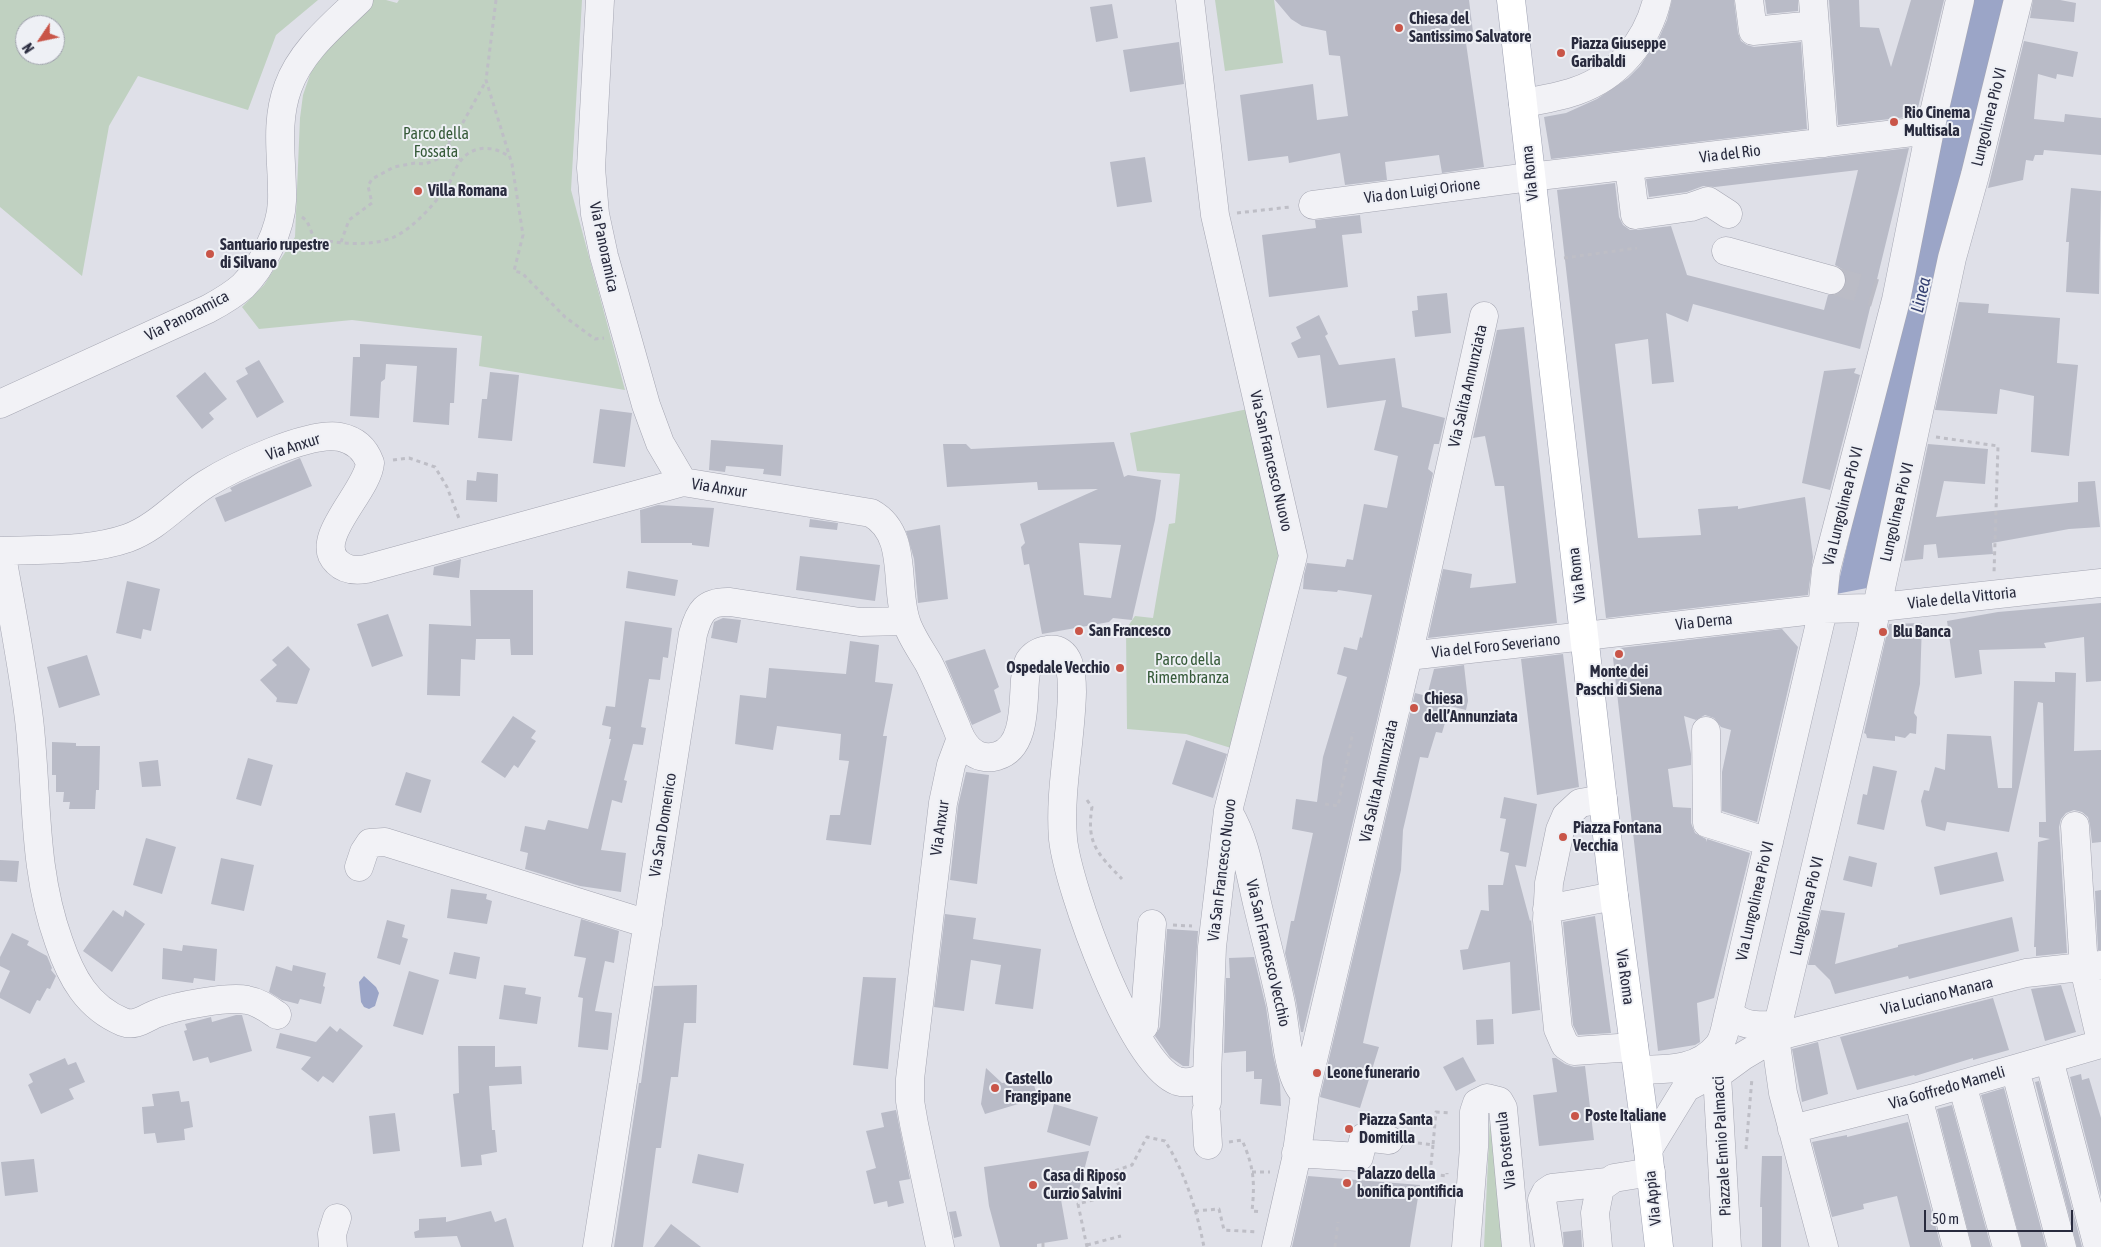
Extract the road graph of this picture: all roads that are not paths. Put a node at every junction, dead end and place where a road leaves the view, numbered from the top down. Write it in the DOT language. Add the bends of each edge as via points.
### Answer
graph roads {
  1 [pos="359,0"];
  2 [pos="600,0"];
  3 [pos="1190,0"];
  4 [pos="1511,0"];
  5 [pos="1657,0"];
  6 [pos="1749,0"];
  7 [pos="1960,0"];
  8 [pos="2018,0"];
  9 [pos="1814,13"];
  10 [pos="1523,103"];
  11 [pos="1930,130"];
  12 [pos="1824,143"];
  13 [pos="1630,166"];
  14 [pos="1530,177"];
  15 [pos="1313,205"];
  16 [pos="1728,214"];
  17 [pos="1726,250"];
  18 [pos="1831,280"];
  19 [pos="1484,316"];
  20 [pos="0,404"];
  21 [pos="682,482"];
  22 [pos="1,551"];
  23 [pos="2101,583"];
  24 [pos="1877,607"];
  25 [pos="1823,609"];
  26 [pos="906,621"];
  27 [pos="1584,636"];
  28 [pos="1408,656"];
  29 [pos="1706,731"];
  30 [pos="961,738"];
  31 [pos="1603,799"];
  32 [pos="1228,812"];
  33 [pos="2075,826"];
  34 [pos="1769,842"];
  35 [pos="359,867"];
  36 [pos="1614,896"];
  37 [pos="1547,908"];
  38 [pos="648,924"];
  39 [pos="1152,924"];
  40 [pos="2092,966"];
  41 [pos="1729,1012"];
  42 [pos="278,1015"];
  43 [pos="1144,1026"];
  44 [pos="1777,1031"];
  45 [pos="2101,1042"];
  46 [pos="1720,1045"];
  47 [pos="1636,1059"];
  48 [pos="2050,1059"];
  49 [pos="2015,1069"];
  50 [pos="1718,1075"];
  51 [pos="1962,1084"];
  52 [pos="1305,1094"];
  53 [pos="1207,1097"];
  54 [pos="1918,1097"];
  55 [pos="1790,1118"];
  56 [pos="1390,1140"];
  57 [pos="1208,1145"];
  58 [pos="1649,1161"];
  59 [pos="1295,1163"];
  60 [pos="1607,1182"];
  61 [pos="337,1218"];
  62 [pos="1279,1232"];
  63 [pos="333,1247"];
  64 [pos="597,1247"];
  65 [pos="940,1247"];
  66 [pos="1466,1247"];
  67 [pos="1516,1247"];
  68 [pos="1549,1247"];
  69 [pos="1598,1247"];
  70 [pos="1659,1247"];
  71 [pos="1727,1247"];
  72 [pos="1824,1247"];
  73 [pos="1957,1247"];
  74 [pos="2007,1247"];
  75 [pos="2062,1247"];
  76 [pos="2098,1247"];
  1 -- 20 [label="street, Via Panoramica" via="310,49 290,81 280,121 281,211 266,253 244,284 208,309"];
  2 -- 21 [label="street, Via Panoramica" via="592,160 592,189 600,241 652,425"];
  3 -- 32 [label="street, Via San Francesco Nuovo" via="1215,215 1293,556"];
  4 -- 10 [label="main road, Via Roma"];
  5 -- 10 [label="street" via="1644,36 1622,65 1577,91"];
  6 -- 9 [label="street" via="1753,31"];
  7 -- 11 [label="street, Via Lungolinea Pio VI"];
  8 -- 24 [label="street, Lungolinea Pio VI" via="1952,258"];
  9 -- 12 [label="street"];
  10 -- 14 [label="main road, Via Roma"];
  11 -- 12 [label="street, Via del Rio"];
  11 -- 25 [label="street, Via Lungolinea Pio VI" via="1885,296 1826,570"];
  12 -- 13 [label="street, Via del Rio"];
  13 -- 14 [label="street, Via del Rio"];
  13 -- 16 [label="street" via="1635,215 1691,207 1708,201"];
  14 -- 15 [label="street, Via don Luigi Orione"];
  14 -- 27 [label="main road, Via Roma"];
  17 -- 18 [label="street"];
  19 -- 28 [label="street, Via Salita Annunziata"];
  21 -- 22 [label="street, Via Anxur" via="366,569 350,570 340,565 330,553 329,544 365,480 370,463 365,452 350,440 331,436 281,449 216,478 161,520 130,537 91,546"];
  21 -- 26 [label="street, Via Anxur" via="865,511 878,517 894,537"];
  22 -- 42 [label="street" via="29,724 41,876 50,917 74,979 101,1010 128,1024 165,1011 229,999 254,1002"];
  23 -- 24 [label="street, Viale della Vittoria"];
  24 -- 25 [label="street, Viale della Vittoria"];
  24 -- 44 [label="street, Lungolinea Pio VI"];
  25 -- 27 [label="street, Via Derna"];
  25 -- 34 [label="street, Via Lungolinea Pio VI"];
  26 -- 30 [label="street, Via Anxur" via="937,680"];
  26 -- 38 [label="street, Via San Domenico" via="845,620 730,602 715,603 704,609 693,634"];
  27 -- 28 [label="street, Via del Foro Severiano"];
  27 -- 31 [label="main road, Via Roma"];
  28 -- 52 [label="street, Via Salita Annunziata"];
  29 -- 34 [label="street" via="1707,823"];
  30 -- 53 [label="street" via="970,750 982,757 1008,752 1019,733 1028,663 1037,653 1050,649 1065,656 1071,673 1072,692 1063,794 1063,838 1081,910 1107,977 1148,1055 1162,1071 1177,1080 1190,1082"];
  30 -- 65 [label="street, Via Anxur" via="943,803 910,1084 914,1124"];
  31 -- 36 [label="main road, Via Roma"];
  31 -- 37 [label="street" via="1580,803 1563,821"];
  32 -- 52 [label="street, Via San Francesco Vecchio" via="1247,860 1278,988 1291,1068"];
  32 -- 53 [label="street, Via San Francesco Nuovo" via="1212,947"];
  33 -- 40 [label="street"];
  34 -- 41 [label="street, Via Lungolinea Pio VI"];
  35 -- 38 [label="street" via="370,843 384,842"];
  36 -- 37 [label="street"];
  36 -- 47 [label="main road, Via Roma"];
  37 -- 47 [label="street" via="1547,932 1562,1041 1568,1048 1578,1051"];
  38 -- 64 [label="street, Via San Domenico"];
  39 -- 43 [label="street"];
  40 -- 44 [label="street, Via Luciano Manara" via="2026,973"];
  40 -- 45 [label="street"];
  41 -- 44 [label="street" via="1749,1025"];
  41 -- 46 [label="street, Via Lungolinea Pio VI"];
  44 -- 50 [label="street"];
  44 -- 55 [label="street, Lungolinea Pio VI" via="1779,1073"];
  45 -- 48 [label="street, Via Goffredo Mameli"];
  46 -- 47 [label="street" via="1690,1065 1671,1069"];
  46 -- 50 [label="street, Piazzale Ennio Palmacci"];
  47 -- 58 [label="main road, Via Roma"];
  48 -- 49 [label="street, Via Goffredo Mameli"];
  48 -- 76 [label="street"];
  49 -- 51 [label="street, Via Goffredo Mameli"];
  49 -- 75 [label="street"];
  50 -- 58 [label="street" via="1686,1088"];
  50 -- 71 [label="street, Piazzale Ennio Palmacci"];
  51 -- 54 [label="street, Via Goffredo Mameli"];
  51 -- 74 [label="street"];
  52 -- 59 [label="street, Via Salita Annunziata"];
  53 -- 57 [label="street, Via San Francesco Nuovo"];
  54 -- 55 [label="street, Via Goffredo Mameli"];
  54 -- 73 [label="street"];
  55 -- 72 [label="street, Lungolinea Pio VI"];
  56 -- 59 [label="street" via="1364,1137 1359,1157"];
  58 -- 60 [label="street"];
  58 -- 70 [label="main road, Via Appia"];
  59 -- 62 [label="street, Via Salita Annunziata"];
  60 -- 68 [label="street" via="1552,1188 1546,1192 1542,1200"];
  60 -- 69 [label="street" via="1600,1188 1596,1200"];
  61 -- 63 [label="street" via="332,1234"];
  66 -- 67 [label="street, Via Posterula" via="1474,1112 1478,1102 1487,1098 1499,1102 1503,1108"];
}
